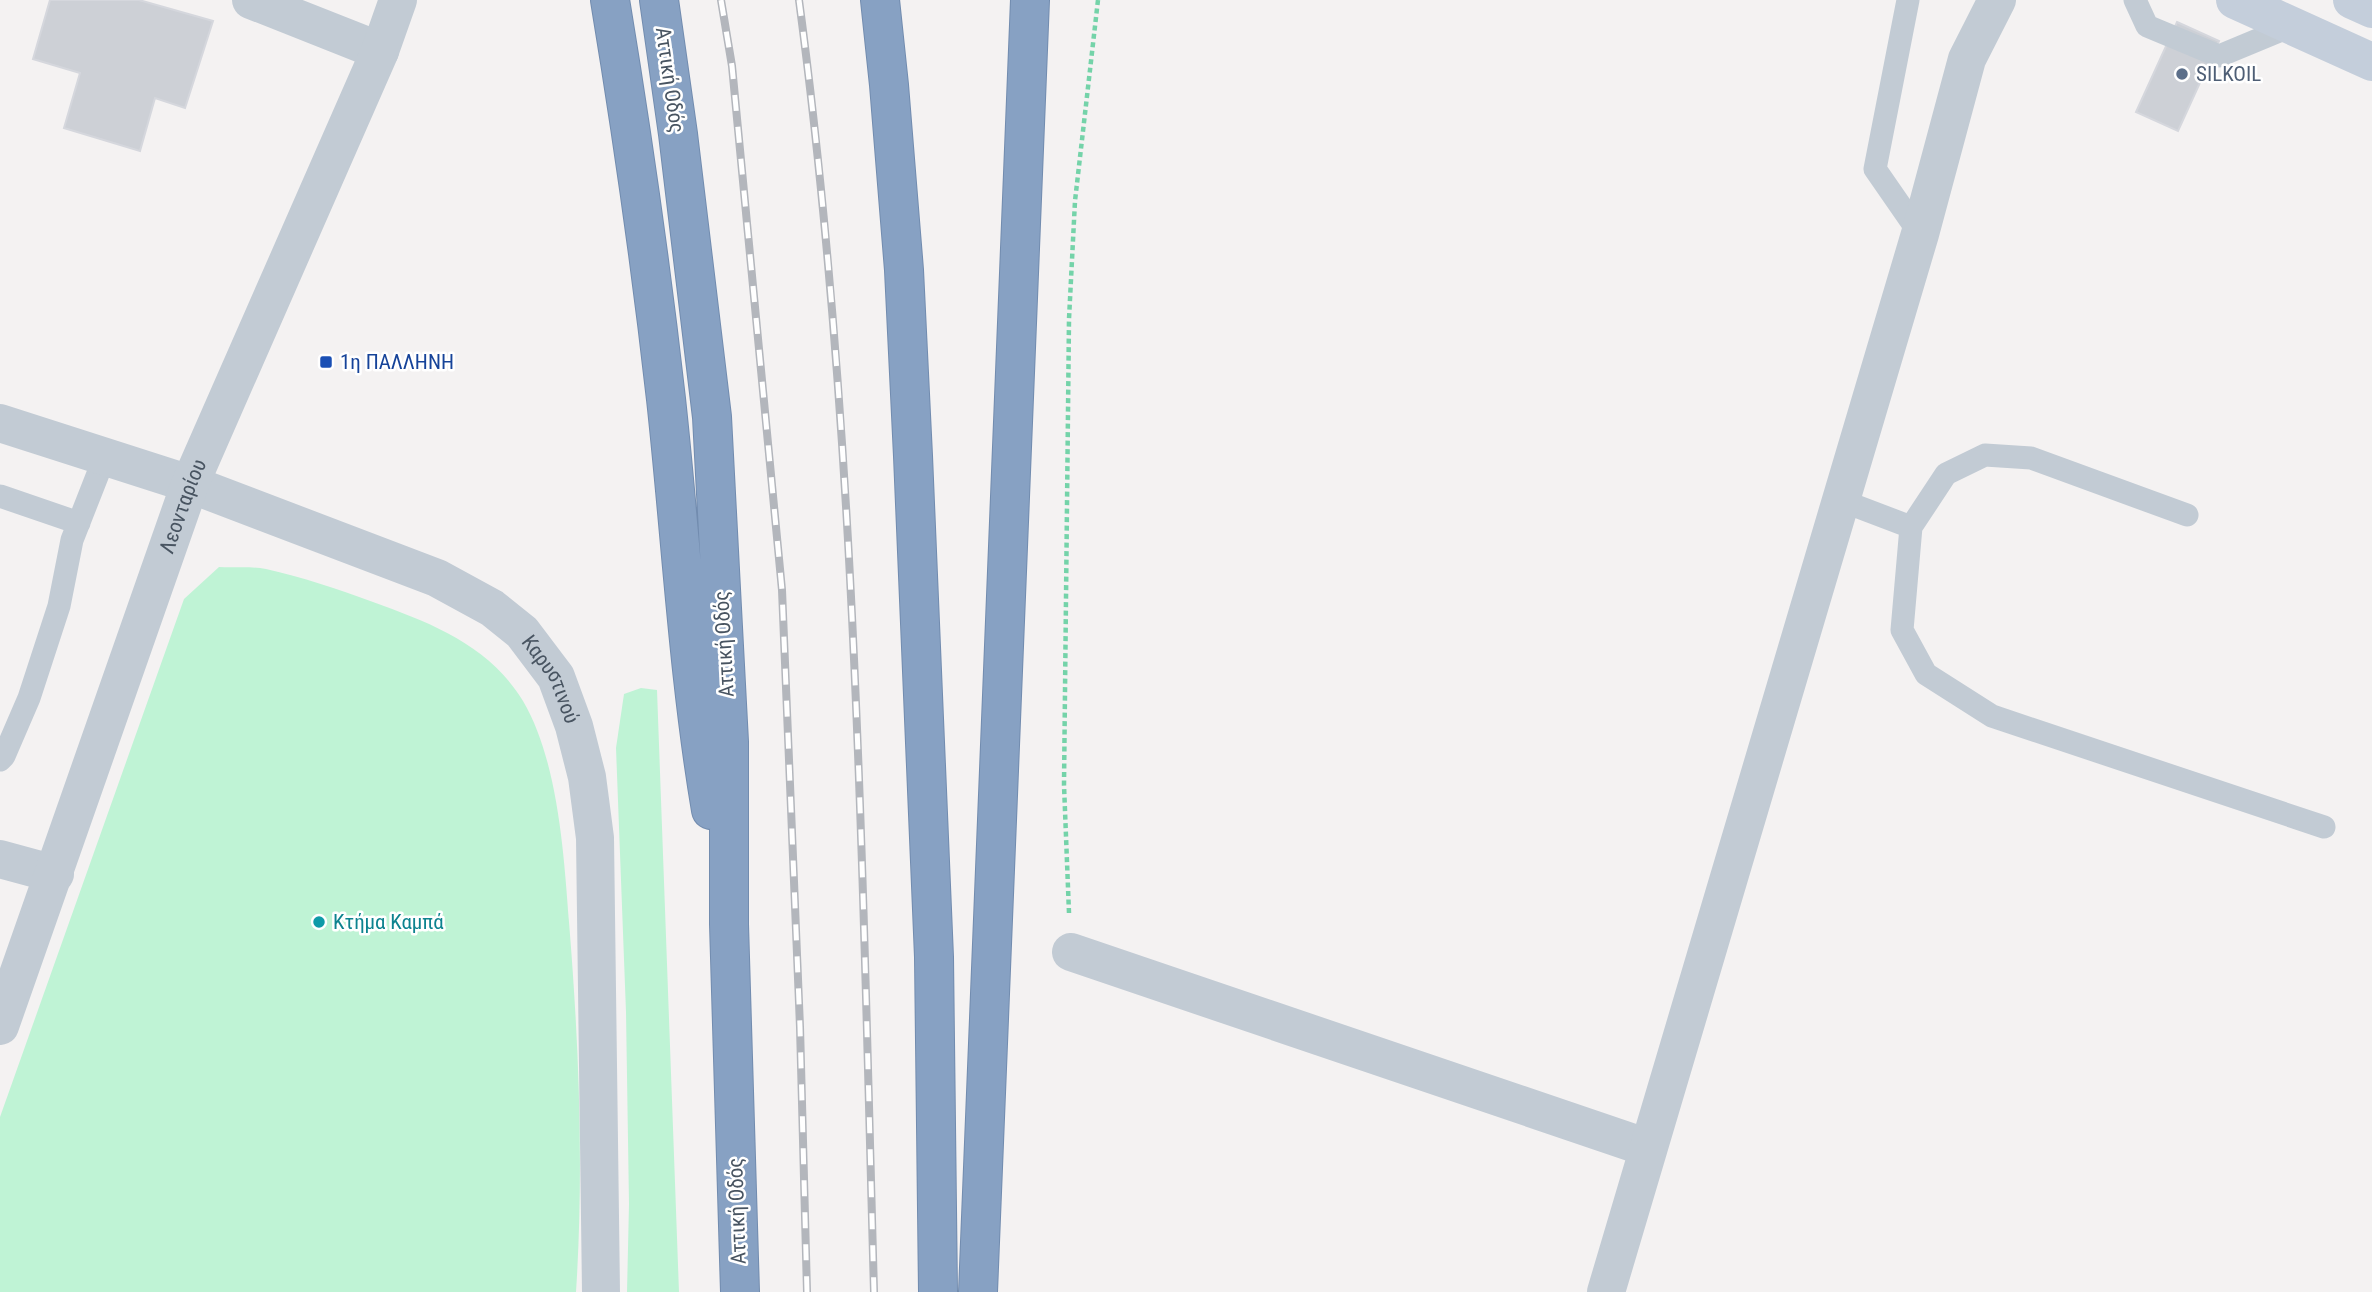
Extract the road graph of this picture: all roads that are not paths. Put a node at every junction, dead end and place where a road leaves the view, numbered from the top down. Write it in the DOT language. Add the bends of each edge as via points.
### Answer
graph roads {
  1 [pos="251,0"];
  2 [pos="398,0"];
  3 [pos="610,0"];
  4 [pos="659,0"];
  5 [pos="880,0"];
  6 [pos="1030,0"];
  7 [pos="1908,0"];
  8 [pos="1967,0"];
  9 [pos="1997,0"];
  10 [pos="2135,0"];
  11 [pos="2235,0"];
  12 [pos="2352,0"];
  13 [pos="2372,9"];
  14 [pos="2291,26"];
  15 [pos="380,51"];
  16 [pos="1967,59"];
  17 [pos="2372,62"];
  18 [pos="1920,234"];
  19 [pos="0,422"];
  20 [pos="105,456"];
  21 [pos="190,484"];
  22 [pos="0,496"];
  23 [pos="1840,500"];
  24 [pos="2187,514"];
  25 [pos="79,523"];
  26 [pos="1911,527"];
  27 [pos="0,760"];
  28 [pos="2324,827"];
  29 [pos="0,859"];
  30 [pos="55,874"];
  31 [pos="729,924"];
  32 [pos="1071,952"];
  33 [pos="0,1026"];
  34 [pos="1648,1148"];
  35 [pos="601,1292"];
  36 [pos="740,1292"];
  37 [pos="938,1292"];
  38 [pos="978,1292"];
  39 [pos="1606,1292"];
  1 -- 15 [label="street"];
  2 -- 15 [label="street, Λεονταρίου"];
  3 -- 31 [label="highway" via="666,399 700,745"];
  4 -- 31 [label="highway, Αττική Οδός" via="712,417 729,742"];
  5 -- 37 [label="highway" via="904,270 912,443 934,957"];
  6 -- 38 [label="highway"];
  7 -- 18 [label="lane" via="1875,169"];
  8 -- 16 [label="street"];
  9 -- 16 [label="street"];
  10 -- 14 [label="lane" via="2147,26 2219,55"];
  11 -- 14 [label="main road"];
  12 -- 13 [label="main road"];
  14 -- 17 [label="main road"];
  15 -- 21 [label="street, Λεονταρίου"];
  16 -- 18 [label="street"];
  18 -- 23 [label="street"];
  19 -- 20 [label="street, Καρυστινού"];
  20 -- 21 [label="street, Καρυστινού"];
  20 -- 25 [label="lane"];
  21 -- 30 [label="street, Λεονταρίου"];
  21 -- 35 [label="street, Καρυστινού" via="448,584 492,608 522,632 556,677 583,764 595,838"];
  22 -- 25 [label="lane"];
  23 -- 26 [label="lane"];
  23 -- 34 [label="street"];
  24 -- 26 [label="lane" via="2031,458 1985,455 1946,474"];
  25 -- 27 [label="lane" via="59,606 29,698"];
  26 -- 28 [label="lane" via="1902,630 1926,674 1992,716"];
  29 -- 30 [label="street"];
  30 -- 33 [label="street, Λεονταρίου"];
  31 -- 36 [label="highway, Αττική Οδός"];
  32 -- 34 [label="street"];
  34 -- 39 [label="street"];
}
